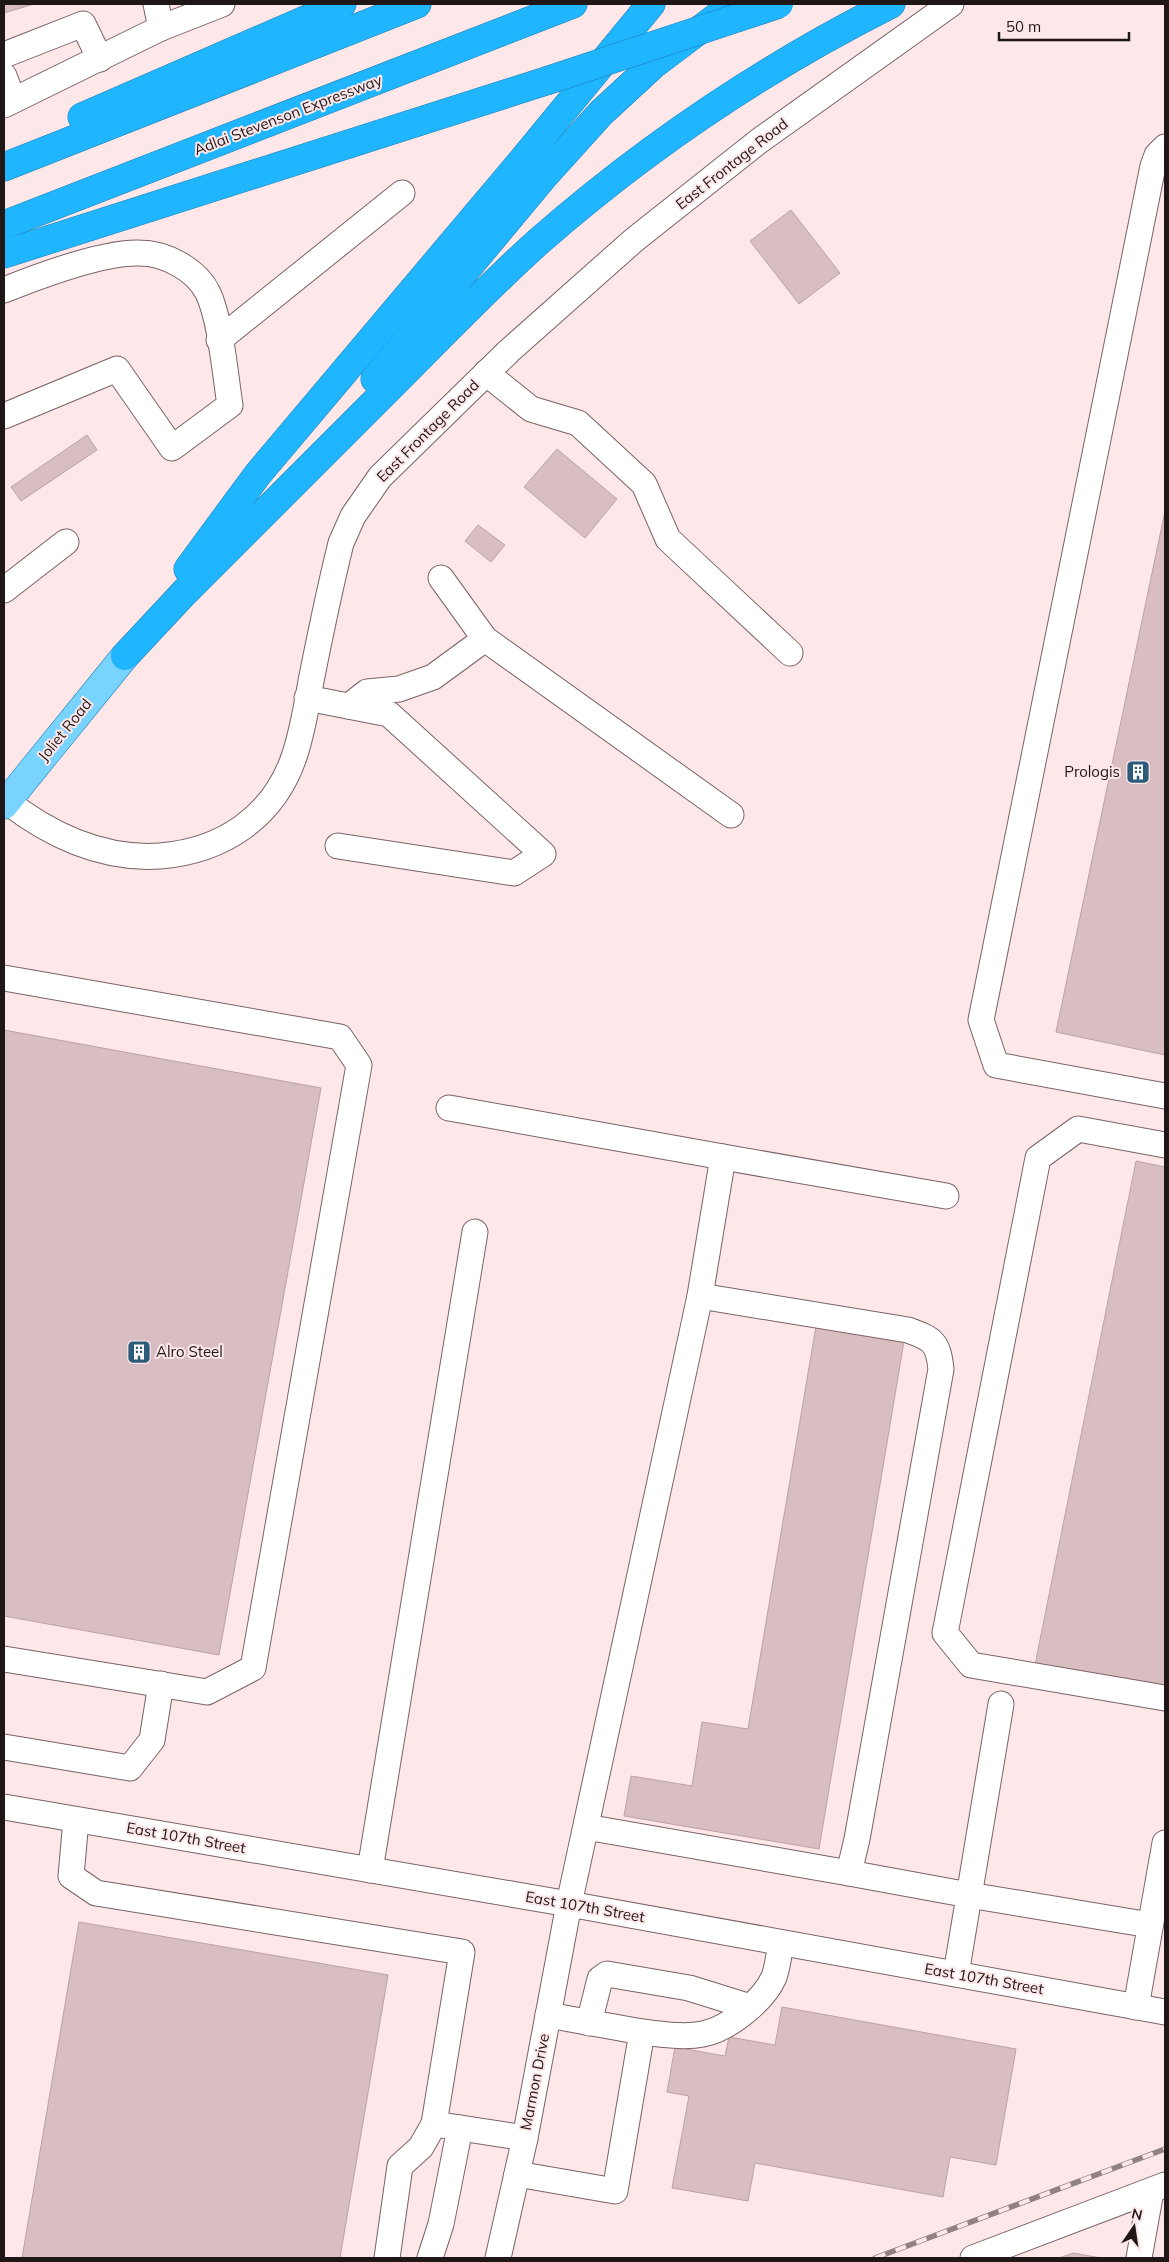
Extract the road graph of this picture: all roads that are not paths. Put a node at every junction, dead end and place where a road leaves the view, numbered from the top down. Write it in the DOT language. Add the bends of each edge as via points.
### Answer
graph roads {
  1 [pos="156,4"];
  2 [pos="222,4"];
  3 [pos="342,4"];
  4 [pos="416,4"];
  5 [pos="573,4"];
  6 [pos="651,4"];
  7 [pos="734,4"];
  8 [pos="779,4"];
  9 [pos="891,4"];
  10 [pos="951,4"];
  11 [pos="161,28"];
  12 [pos="4,55"];
  13 [pos="100,59"];
  14 [pos="4,76"];
  15 [pos="8,103"];
  16 [pos="1165,147"];
  17 [pos="4,152"];
  18 [pos="4,167"];
  19 [pos="402,193"];
  20 [pos="4,225"];
  21 [pos="4,254"];
  22 [pos="4,290"];
  23 [pos="219,340"];
  24 [pos="486,373"];
  25 [pos="4,416"];
  26 [pos="66,542"];
  27 [pos="441,578"];
  28 [pos="4,590"];
  29 [pos="186,591"];
  30 [pos="485,639"];
  31 [pos="790,653"];
  32 [pos="125,656"];
  33 [pos="307,698"];
  34 [pos="349,706"];
  35 [pos="5,801"];
  36 [pos="731,815"];
  37 [pos="338,846"];
  38 [pos="4,978"];
  39 [pos="1165,1096"];
  40 [pos="449,1108"];
  41 [pos="1165,1145"];
  42 [pos="723,1157"];
  43 [pos="946,1196"];
  44 [pos="476,1232"];
  45 [pos="700,1296"];
  46 [pos="4,1659"];
  47 [pos="160,1684"];
  48 [pos="1165,1698"];
  49 [pos="1001,1704"];
  50 [pos="4,1747"];
  51 [pos="5,1811"];
  52 [pos="76,1820"];
  53 [pos="586,1827"];
  54 [pos="1165,1843"];
  55 [pos="370,1870"];
  56 [pos="848,1873"];
  57 [pos="969,1895"];
  58 [pos="569,1904"];
  59 [pos="1150,1925"];
  60 [pos="781,1942"];
  61 [pos="956,1974"];
  62 [pos="750,2007"];
  63 [pos="1136,2007"];
  64 [pos="1165,2012"];
  65 [pos="548,2016"];
  66 [pos="589,2023"];
  67 [pos="642,2032"];
  68 [pos="434,2124"];
  69 [pos="460,2128"];
  70 [pos="525,2138"];
  71 [pos="516,2174"];
  72 [pos="1158,2188"];
  73 [pos="387,2258"];
  74 [pos="430,2258"];
  75 [pos="498,2258"];
  76 [pos="972,2258"];
  77 [pos="1139,2258"];
  1 -- 11 [label="street"];
  2 -- 11 [label="street"];
  3 -- 17 [label="highway"];
  4 -- 18 [label="highway"];
  5 -- 20 [label="highway, Adlai Stevenson Expressway"];
  6 -- 32 [label="highway" via="258,474"];
  7 -- 29 [label="highway" via="653,65 601,113 545,174 282,488"];
  8 -- 21 [label="highway, bridge"];
  9 -- 29 [label="highway" via="734,93 650,152 538,242"];
  10 -- 24 [label="street, East Frontage Road" via="759,141 634,240"];
  11 -- 13 [label="street"];
  12 -- 13 [label="street" via="83,24"];
  13 -- 15 [label="street"];
  14 -- 15 [label="street"];
  16 -- 39 [label="street" via="1153,166 981,1020 996,1065"];
  19 -- 23 [label="street"];
  22 -- 23 [label="street" via="103,258 139,253 166,258 184,267 208,293"];
  23 -- 25 [label="street" via="230,405 172,448 117,369"];
  24 -- 31 [label="street" via="531,409 578,423 644,484 668,539"];
  24 -- 33 [label="street, East Frontage Road" via="380,477 353,516 336,561"];
  26 -- 28 [label="street"];
  27 -- 30 [label="street"];
  29 -- 32 [label="highway"];
  30 -- 34 [label="street" via="433,677 399,689 367,692"];
  30 -- 36 [label="street"];
  32 -- 35 [label="main road, Joliet Road"];
  33 -- 34 [label="street"];
  33 -- 35 [label="street, East Frontage Road" via="294,758 273,797 233,836 198,851 150,856 85,846 58,836"];
  34 -- 37 [label="street" via="389,714 543,854 514,873"];
  38 -- 47 [label="street" via="340,1037 358,1065 253,1668 207,1692"];
  40 -- 42 [label="street"];
  41 -- 48 [label="street" via="1078,1129 1038,1158 945,1633 971,1665"];
  42 -- 43 [label="street"];
  42 -- 45 [label="street, Marmon Drive"];
  44 -- 55 [label="street"];
  45 -- 53 [label="street, Marmon Drive"];
  45 -- 56 [label="street" via="908,1330 930,1338 939,1351 941,1369 857,1839"];
  46 -- 47 [label="street"];
  47 -- 50 [label="street" via="152,1740 130,1768"];
  49 -- 57 [label="street"];
  51 -- 52 [label="street, East 107th Street"];
  52 -- 55 [label="street, East 107th Street"];
  52 -- 68 [label="street" via="71,1876 96,1893 462,1952"];
  53 -- 56 [label="street"];
  53 -- 58 [label="street, Marmon Drive"];
  54 -- 59 [label="street"];
  55 -- 58 [label="street, East 107th Street"];
  56 -- 57 [label="street"];
  57 -- 59 [label="street"];
  57 -- 61 [label="street"];
  58 -- 60 [label="street, East 107th Street"];
  58 -- 65 [label="street, Marmon Drive"];
  59 -- 63 [label="street"];
  60 -- 61 [label="street, East 107th Street"];
  60 -- 62 [label="street" via="775,1974 768,1989"];
  61 -- 63 [label="street, East 107th Street"];
  62 -- 66 [label="street" via="689,1988 607,1974 600,1979"];
  62 -- 67 [label="street" via="706,2034 679,2036"];
  63 -- 64 [label="street, East 107th Street"];
  65 -- 66 [label="street"];
  65 -- 70 [label="street, Marmon Drive"];
  66 -- 67 [label="street"];
  67 -- 71 [label="street" via="615,2191"];
  68 -- 69 [label="street"];
  68 -- 73 [label="street" via="421,2147 400,2166"];
  69 -- 70 [label="street"];
  69 -- 74 [label="street" via="441,2224"];
  70 -- 71 [label="street, Marmon Drive"];
  71 -- 75 [label="street, Marmon Drive"];
  72 -- 76 [label="street"];
  72 -- 77 [label="street"];
}
